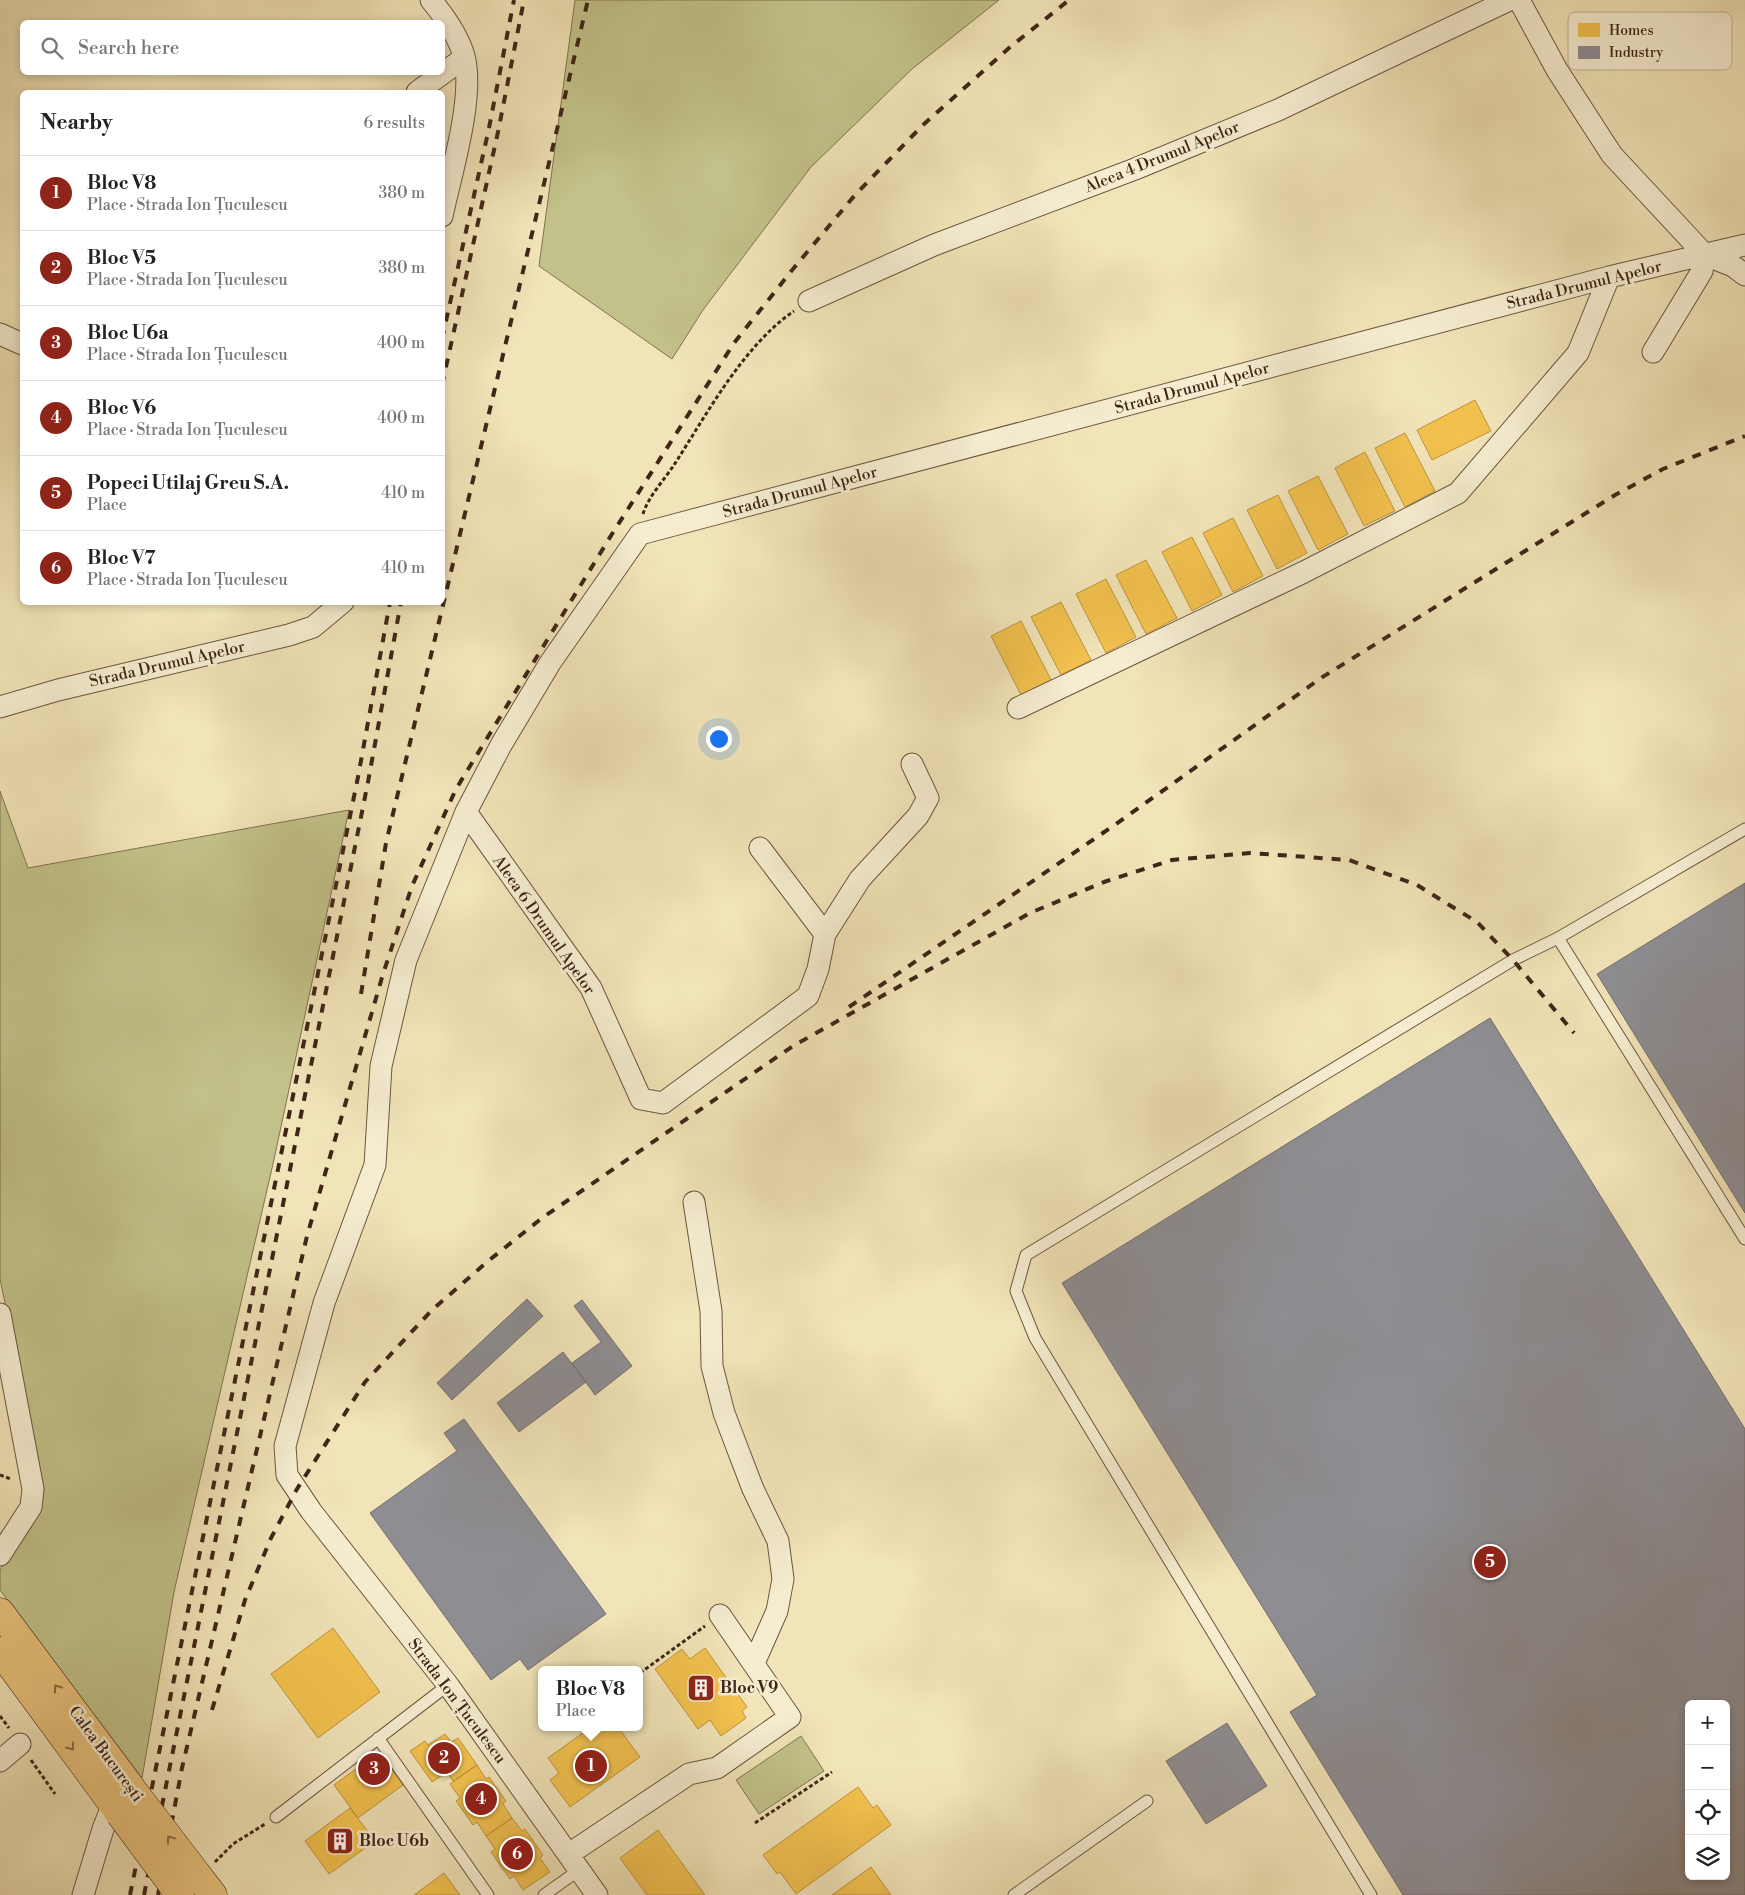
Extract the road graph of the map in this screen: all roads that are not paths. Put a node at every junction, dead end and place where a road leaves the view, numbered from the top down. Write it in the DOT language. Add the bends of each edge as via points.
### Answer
graph roads {
  1 [pos="431,0"];
  2 [pos="1509,0"];
  3 [pos="1520,0"];
  4 [pos="464,58"];
  5 [pos="445,72"];
  6 [pos="440,75"];
  7 [pos="420,90"];
  8 [pos="445,202"];
  9 [pos="1745,245"];
  10 [pos="1705,255"];
  11 [pos="1745,275"];
  12 [pos="1609,277"];
  13 [pos="809,301"];
  14 [pos="0,334"];
  15 [pos="20,343"];
  16 [pos="1654,352"];
  17 [pos="331,606"];
  18 [pos="0,707"];
  19 [pos="1018,708"];
  20 [pos="912,764"];
  21 [pos="466,812"];
  22 [pos="1745,829"];
  23 [pos="760,848"];
  24 [pos="825,934"];
  25 [pos="1558,938"];
  26 [pos="694,1202"];
  27 [pos="1745,1239"];
  28 [pos="0,1314"];
  29 [pos="0,1555"];
  30 [pos="0,1612"];
  31 [pos="720,1615"];
  32 [pos="0,1652"];
  33 [pos="754,1663"];
  34 [pos="448,1685"];
  35 [pos="378,1738"];
  36 [pos="20,1744"];
  37 [pos="0,1761"];
  38 [pos="126,1801"];
  39 [pos="1147,1801"];
  40 [pos="276,1816"];
  41 [pos="574,1862"];
  42 [pos="197,1889"];
  43 [pos="83,1895"];
  44 [pos="488,1895"];
  45 [pos="544,1895"];
  46 [pos="597,1895"];
  47 [pos="1014,1895"];
  48 [pos="1370,1895"];
  1 -- 4 [label="street" via="457,38"];
  2 -- 13 [label="street, Aleea 4 Drumul Apelor" via="1278,110 1135,169 934,245"];
  3 -- 10 [label="street" via="1557,70 1612,155"];
  4 -- 5 [label="street"];
  4 -- 8 [label="street" via="467,96"];
  6 -- 7 [label="street"];
  9 -- 10 [label="street, Strada Drumul Apelor"];
  10 -- 11 [label="street" via="1733,266"];
  10 -- 12 [label="street, Strada Drumul Apelor"];
  10 -- 16 [label="street" via="1702,271"];
  12 -- 19 [label="street" via="1578,353 1458,493 1304,572"];
  12 -- 21 [label="street, Strada Drumul Apelor" via="640,534 550,663 500,745"];
  14 -- 15 [label="street"];
  17 -- 18 [label="street, Strada Drumul Apelor" via="313,627 289,635"];
  20 -- 24 [label="street, Aleea 6 Drumul Apelor" via="928,798 918,816 860,879"];
  21 -- 24 [label="street, Aleea 6 Drumul Apelor" via="591,988 641,1099 663,1103 808,996 818,969"];
  21 -- 34 [label="street, Strada Ion Țuculescu" via="406,960 381,1066 375,1165 324,1303 285,1446 287,1475 311,1511"];
  22 -- 25 [label="lane"];
  23 -- 24 [label="street"];
  25 -- 27 [label="lane"];
  25 -- 48 [label="lane" via="1514,960 1026,1255 1016,1291 1035,1338"];
  26 -- 33 [label="street" via="711,1311 712,1366 735,1443 778,1541 783,1579 777,1611"];
  28 -- 29 [label="street" via="33,1489 31,1507"];
  38 -- 30 [label="main road, Calea București, one-way"];
  31 -- 33 [label="street"];
  32 -- 38 [label="main road, Calea București, one-way"];
  33 -- 41 [label="street" via="790,1717 717,1768 689,1774"];
  34 -- 35 [label="lane"];
  34 -- 41 [label="street, Strada Ion Țuculescu"];
  35 -- 40 [label="lane"];
  35 -- 44 [label="lane"];
  36 -- 37 [label="street"];
  38 -- 42 [label="main road, Calea București, bridge"];
  38 -- 43 [label="street" via="103,1829"];
  39 -- 47 [label="lane"];
  41 -- 45 [label="lane"];
  41 -- 46 [label="street, Strada Ion Țuculescu"];
}
